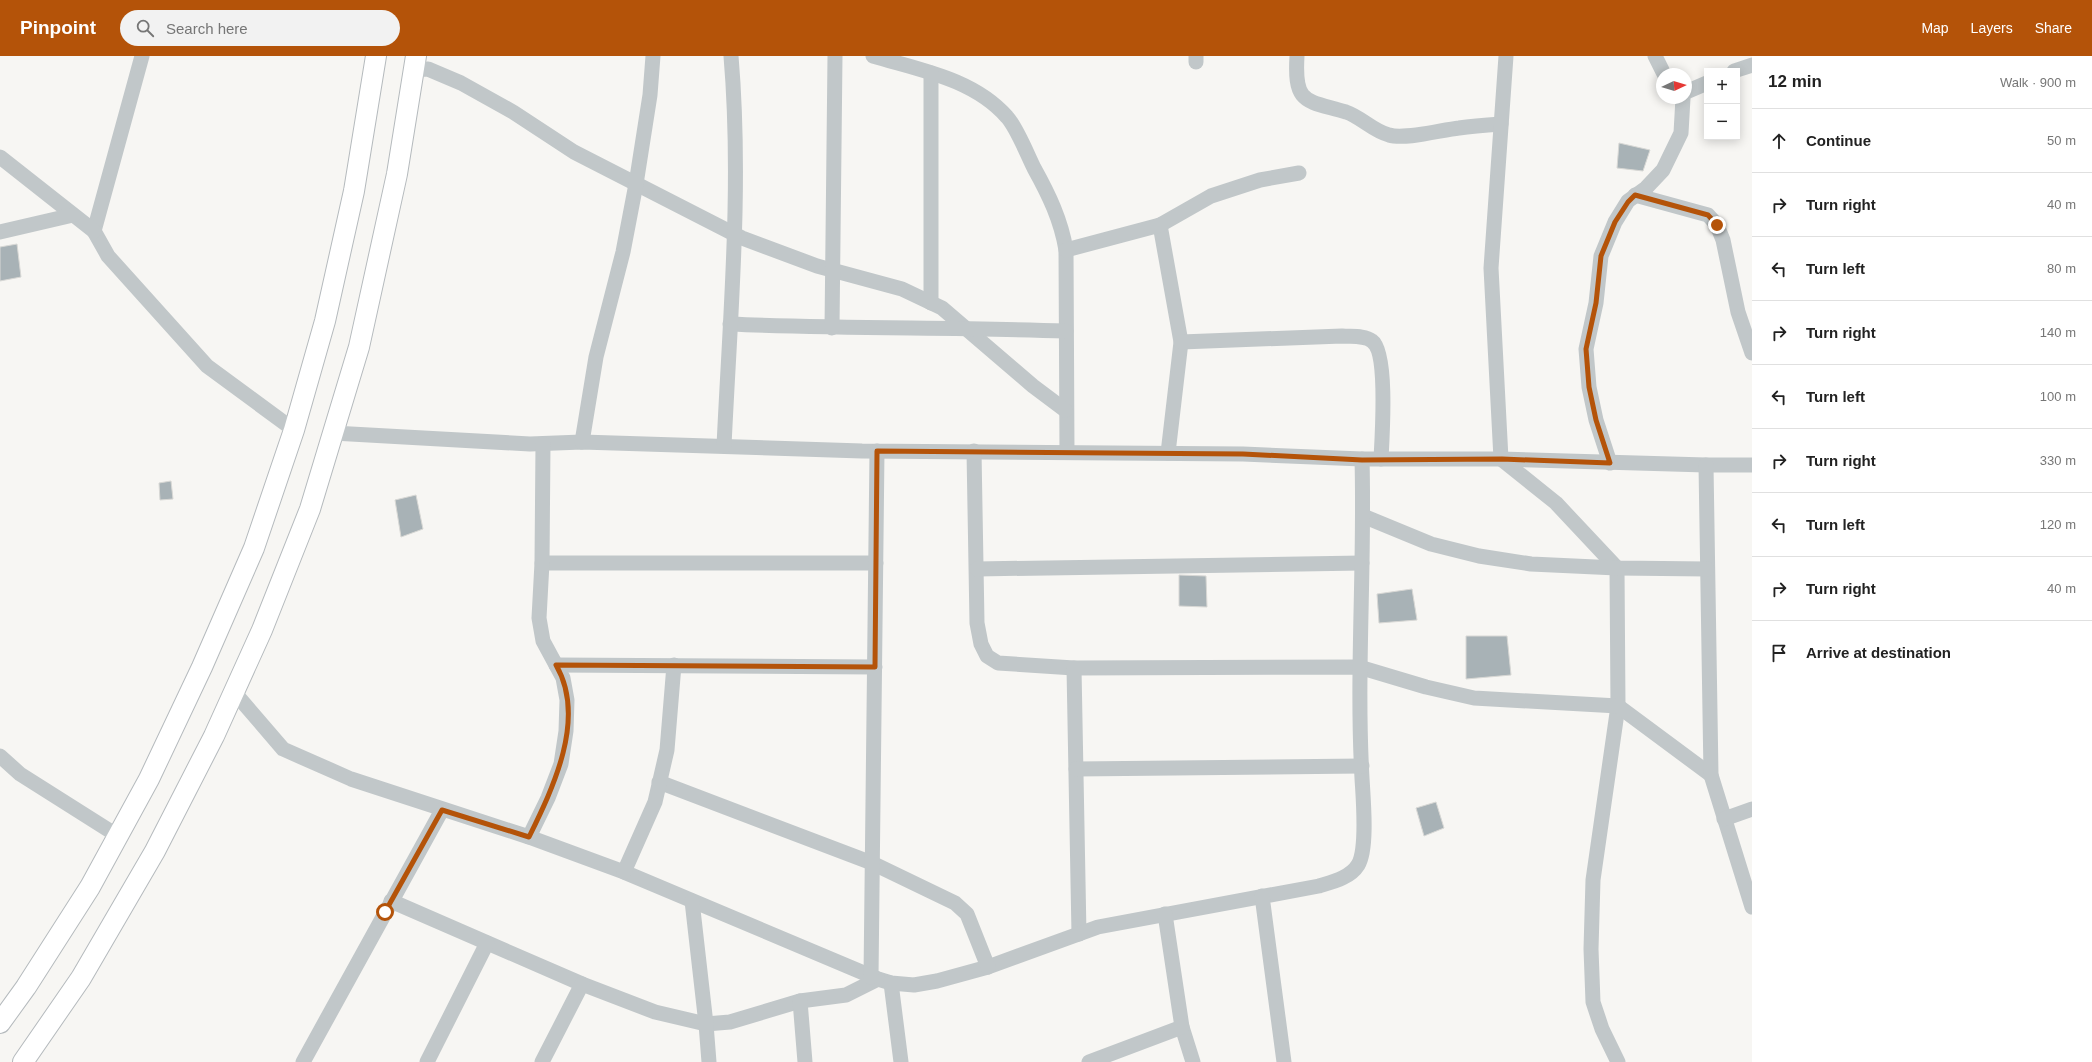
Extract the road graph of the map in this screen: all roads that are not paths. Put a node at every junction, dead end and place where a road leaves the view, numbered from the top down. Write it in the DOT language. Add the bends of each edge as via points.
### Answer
graph roads {
  1 [pos="142,56"];
  2 [pos="376,56"];
  3 [pos="653,56"];
  4 [pos="731,56"];
  5 [pos="835,56"];
  6 [pos="874,56"];
  7 [pos="1298,56"];
  8 [pos="1506,56"];
  9 [pos="1655,56"];
  10 [pos="415,63"];
  11 [pos="1752,65"];
  12 [pos="1661,68"];
  13 [pos="1740,69"];
  14 [pos="931,73"];
  15 [pos="1704,84"];
  16 [pos="1692,89"];
  17 [pos="1683,104"];
  18 [pos="1501,124"];
  19 [pos="0,157"];
  20 [pos="1299,173"];
  21 [pos="636,184"];
  22 [pos="1635,195"];
  23 [pos="72,215"];
  24 [pos="1160,225"];
  25 [pos="94,231"];
  26 [pos="0,232"];
  27 [pos="734,234"];
  28 [pos="1066,250"];
  29 [pos="832,270"];
  30 [pos="931,303"];
  31 [pos="730,324"];
  32 [pos="964,327"];
  33 [pos="832,328"];
  34 [pos="1066,331"];
  35 [pos="1181,342"];
  36 [pos="1752,353"];
  37 [pos="1065,410"];
  38 [pos="294,430"];
  39 [pos="333,433"];
  40 [pos="582,442"];
  41 [pos="543,444"];
  42 [pos="724,446"];
  43 [pos="877,451"];
  44 [pos="974,451"];
  45 [pos="1067,452"];
  46 [pos="1168,453"];
  47 [pos="1381,459"];
  48 [pos="1502,459"];
  49 [pos="1362,460"];
  50 [pos="1610,463"];
  51 [pos="1706,465"];
  52 [pos="1752,465"];
  53 [pos="1363,516"];
  54 [pos="542,563"];
  55 [pos="876,563"];
  56 [pos="1362,563"];
  57 [pos="1617,568"];
  58 [pos="977,569"];
  59 [pos="1707,569"];
  60 [pos="556,665"];
  61 [pos="674,666"];
  62 [pos="875,667"];
  63 [pos="1360,667"];
  64 [pos="1074,668"];
  65 [pos="234,692"];
  66 [pos="1618,706"];
  67 [pos="0,756"];
  68 [pos="1362,766"];
  69 [pos="1076,769"];
  70 [pos="1711,775"];
  71 [pos="659,782"];
  72 [pos="1752,809"];
  73 [pos="442,810"];
  74 [pos="1724,819"];
  75 [pos="118,836"];
  76 [pos="529,837"];
  77 [pos="872,863"];
  78 [pos="624,872"];
  79 [pos="1262,896"];
  80 [pos="391,901"];
  81 [pos="692,901"];
  82 [pos="1752,907"];
  83 [pos="1165,914"];
  84 [pos="1079,934"];
  85 [pos="487,943"];
  86 [pos="988,967"];
  87 [pos="880,980"];
  88 [pos="582,984"];
  89 [pos="800,1001"];
  90 [pos="0,1022"];
  91 [pos="706,1024"];
  92 [pos="1182,1027"];
  93 [pos="23,1062"];
  94 [pos="303,1062"];
  95 [pos="427,1062"];
  96 [pos="542,1062"];
  97 [pos="709,1062"];
  98 [pos="805,1062"];
  99 [pos="901,1062"];
  100 [pos="1089,1062"];
  101 [pos="1193,1062"];
  102 [pos="1284,1062"];
  103 [pos="1618,1062"];
  1 -- 25 [label="street"];
  2 -- 38 [label="main road" via="354,191 325,321"];
  3 -- 21 [label="street" via="650,96"];
  4 -- 27 [label="street" via="734,93"];
  5 -- 29 [label="street"];
  6 -- 14 [label="street"];
  7 -- 18 [label="street" via="1298,86 1302,97 1310,102 1348,113 1389,135 1401,136"];
  8 -- 18 [label="street"];
  9 -- 12 [label="street"];
  10 -- 21 [label="street" via="461,83 513,112 574,152"];
  10 -- 39 [label="main road" via="397,174 361,340"];
  11 -- 13 [label="street"];
  14 -- 28 [label="street" via="984,96 1008,118 1052,202 1063,231"];
  14 -- 30 [label="street"];
  15 -- 16 [label="street"];
  17 -- 22 [label="street" via="1681,133 1663,170 1646,188"];
  18 -- 48 [label="street" via="1491,268"];
  19 -- 23 [label="street"];
  20 -- 24 [label="street" via="1260,180 1211,196"];
  21 -- 27 [label="street"];
  21 -- 40 [label="street" via="623,252 596,357"];
  22 -- 36 [label="street" via="1708,215 1717,225 1723,240 1738,312"];
  22 -- 50 [label="street" via="1615,222 1601,256 1596,303 1586,349 1593,407"];
  23 -- 25 [label="street"];
  23 -- 26 [label="street"];
  24 -- 28 [label="street"];
  24 -- 35 [label="street"];
  25 -- 38 [label="street" via="108,256 207,366"];
  27 -- 29 [label="street"];
  27 -- 31 [label="street"];
  28 -- 34 [label="street"];
  29 -- 30 [label="street" via="902,289"];
  29 -- 33 [label="street"];
  30 -- 32 [label="street" via="942,308"];
  31 -- 33 [label="street"];
  31 -- 42 [label="street"];
  32 -- 33 [label="street"];
  32 -- 34 [label="street"];
  32 -- 37 [label="street"];
  34 -- 37 [label="street"];
  35 -- 46 [label="street"];
  35 -- 47 [label="street" via="1342,336 1372,340 1379,350 1381,362 1384,410"];
  37 -- 45 [label="street"];
  38 -- 75 [label="main road" via="254,548 202,667 149,779"];
  39 -- 41 [label="street"];
  39 -- 65 [label="main road" via="310,509 262,630"];
  40 -- 41 [label="street"];
  40 -- 42 [label="street"];
  41 -- 54 [label="street"];
  42 -- 43 [label="street"];
  43 -- 44 [label="street"];
  43 -- 55 [label="street"];
  44 -- 45 [label="street"];
  44 -- 58 [label="street"];
  45 -- 46 [label="street"];
  46 -- 49 [label="street"];
  47 -- 48 [label="street"];
  47 -- 49 [label="street"];
  48 -- 50 [label="street"];
  48 -- 57 [label="street" via="1556,503"];
  49 -- 53 [label="street"];
  50 -- 51 [label="street"];
  51 -- 52 [label="street"];
  51 -- 59 [label="street"];
  53 -- 56 [label="street"];
  53 -- 57 [label="street" via="1431,544 1479,556 1531,564"];
  54 -- 55 [label="street"];
  54 -- 60 [label="street" via="539,618 544,641"];
  55 -- 62 [label="street"];
  56 -- 58 [label="street"];
  56 -- 63 [label="street"];
  57 -- 59 [label="street"];
  57 -- 66 [label="street"];
  58 -- 64 [label="street" via="977,623 981,644 987,656 998,664"];
  59 -- 70 [label="street"];
  60 -- 61 [label="street"];
  60 -- 76 [label="street" via="563,678 567,700 561,764"];
  61 -- 62 [label="street"];
  61 -- 71 [label="street" via="667,750"];
  62 -- 77 [label="street"];
  63 -- 64 [label="street"];
  63 -- 66 [label="street" via="1474,698"];
  63 -- 68 [label="street"];
  64 -- 69 [label="street"];
  65 -- 73 [label="street" via="284,749 351,779"];
  65 -- 93 [label="main road" via="155,852 81,978"];
  66 -- 70 [label="street"];
  66 -- 103 [label="street" via="1593,880 1590,949 1593,1002 1602,1029"];
  67 -- 75 [label="street" via="20,774"];
  68 -- 69 [label="street"];
  68 -- 79 [label="street" via="1365,816 1358,865 1345,877 1319,886"];
  69 -- 84 [label="street"];
  70 -- 74 [label="street"];
  71 -- 77 [label="street"];
  71 -- 78 [label="street" via="655,802"];
  72 -- 74 [label="street"];
  73 -- 76 [label="street"];
  73 -- 80 [label="street"];
  74 -- 82 [label="street"];
  75 -- 90 [label="main road" via="90,887 26,987"];
  76 -- 78 [label="street"];
  77 -- 86 [label="street" via="955,903 967,914"];
  77 -- 87 [label="street"];
  78 -- 81 [label="street"];
  79 -- 83 [label="street"];
  79 -- 102 [label="street"];
  80 -- 85 [label="street"];
  80 -- 94 [label="street"];
  81 -- 87 [label="street"];
  81 -- 91 [label="street"];
  83 -- 84 [label="street" via="1098,927"];
  83 -- 92 [label="street"];
  84 -- 86 [label="street"];
  85 -- 88 [label="street"];
  85 -- 95 [label="street"];
  86 -- 87 [label="street" via="914,985"];
  87 -- 89 [label="street" via="846,995"];
  87 -- 99 [label="street"];
  88 -- 91 [label="street" via="655,1012"];
  88 -- 96 [label="street"];
  89 -- 91 [label="street" via="730,1022"];
  89 -- 98 [label="street"];
  91 -- 97 [label="street"];
  92 -- 100 [label="street"];
  92 -- 101 [label="street"];
}
